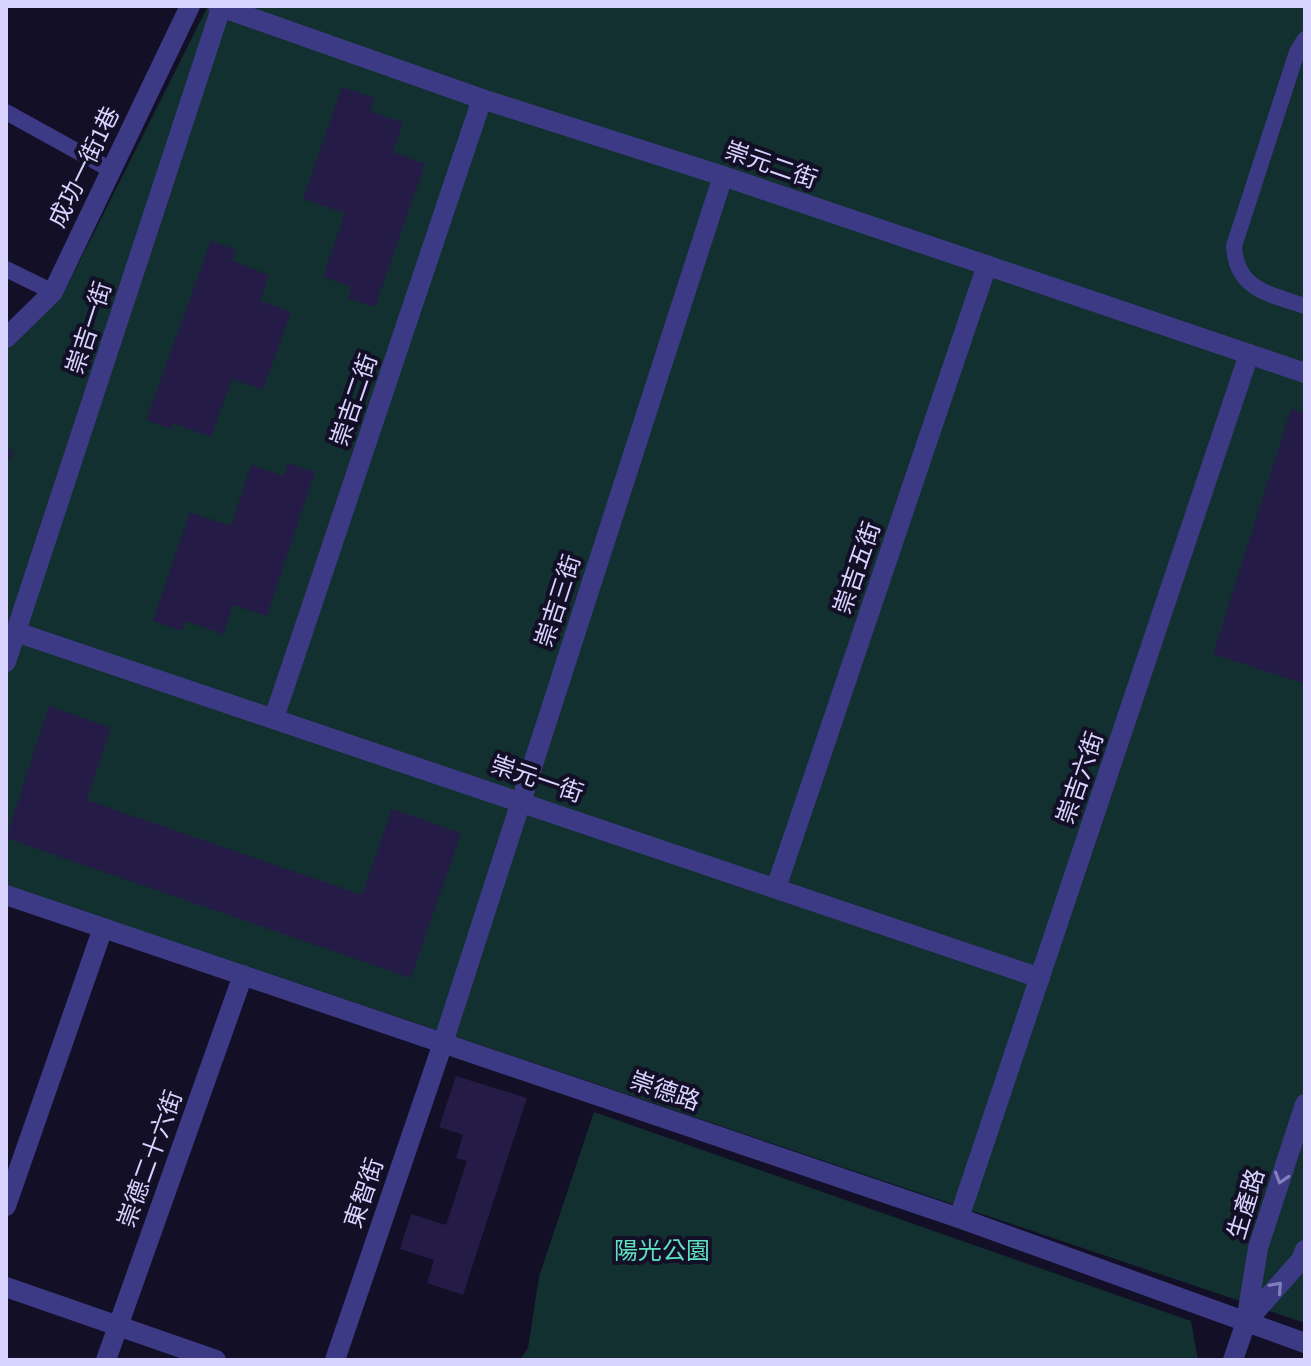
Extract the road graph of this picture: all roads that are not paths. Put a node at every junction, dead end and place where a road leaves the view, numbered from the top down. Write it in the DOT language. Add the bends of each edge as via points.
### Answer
graph roads {
  1 [pos="190,6"];
  2 [pos="219,7"];
  3 [pos="1305,39"];
  4 [pos="482,99"];
  5 [pos="6,112"];
  6 [pos="111,170"];
  7 [pos="723,176"];
  8 [pos="987,265"];
  9 [pos="6,269"];
  10 [pos="53,292"];
  11 [pos="1305,306"];
  12 [pos="6,338"];
  13 [pos="1249,354"];
  14 [pos="1305,373"];
  15 [pos="16,632"];
  16 [pos="6,662"];
  17 [pos="274,718"];
  18 [pos="521,801"];
  19 [pos="776,888"];
  20 [pos="6,895"];
  21 [pos="103,928"];
  22 [pos="243,975"];
  23 [pos="1040,978"];
  24 [pos="443,1043"];
  25 [pos="1305,1104"];
  26 [pos="6,1206"];
  27 [pos="959,1218"];
  28 [pos="1305,1250"];
  29 [pos="6,1287"];
  30 [pos="1246,1322"];
  31 [pos="117,1327"];
  32 [pos="1305,1343"];
  33 [pos="106,1360"];
  34 [pos="216,1360"];
  35 [pos="335,1360"];
  36 [pos="1233,1360"];
  1 -- 6 [label="street, 成功一街1巷"];
  2 -- 4 [label="street, 崇元二街"];
  2 -- 15 [label="street, 崇吉一街"];
  3 -- 11 [label="lane" via="1234,246 1238,270 1252,288"];
  4 -- 7 [label="street, 崇元二街"];
  4 -- 17 [label="street, 崇吉二街"];
  5 -- 6 [label="lane"];
  6 -- 10 [label="street, 成功一街1巷"];
  7 -- 8 [label="street, 崇元二街"];
  7 -- 18 [label="street, 崇吉三街"];
  8 -- 13 [label="street, 崇元二街"];
  8 -- 19 [label="street, 崇吉五街"];
  9 -- 10 [label="lane"];
  10 -- 12 [label="street, 成功一街1巷"];
  13 -- 14 [label="street, 崇元二街"];
  13 -- 23 [label="street, 崇吉六街"];
  15 -- 16 [label="street, 崇吉一街"];
  15 -- 17 [label="street, 崇元一街"];
  17 -- 18 [label="street, 崇元一街"];
  18 -- 19 [label="street, 崇元一街"];
  18 -- 24 [label="street, 崇吉三街"];
  19 -- 23 [label="street, 崇元一街"];
  20 -- 21 [label="street, 崇德路"];
  21 -- 22 [label="street, 崇德路"];
  21 -- 26 [label="street"];
  22 -- 24 [label="street, 崇德路"];
  22 -- 31 [label="street, 崇德二十六街"];
  23 -- 27 [label="street, 崇吉六街"];
  24 -- 27 [label="street, 崇德路"];
  24 -- 35 [label="street, 東智街"];
  25 -- 30 [label="street, 生產路, one-way" via="1258,1248"];
  27 -- 30 [label="street, 崇德路"];
  30 -- 28 [label="street, 生產路, one-way"];
  29 -- 31 [label="street"];
  30 -- 32 [label="street, 崇德路"];
  30 -- 36 [label="street, 生產路"];
  31 -- 33 [label="street, 崇德二十六街"];
  31 -- 34 [label="street"];
}
